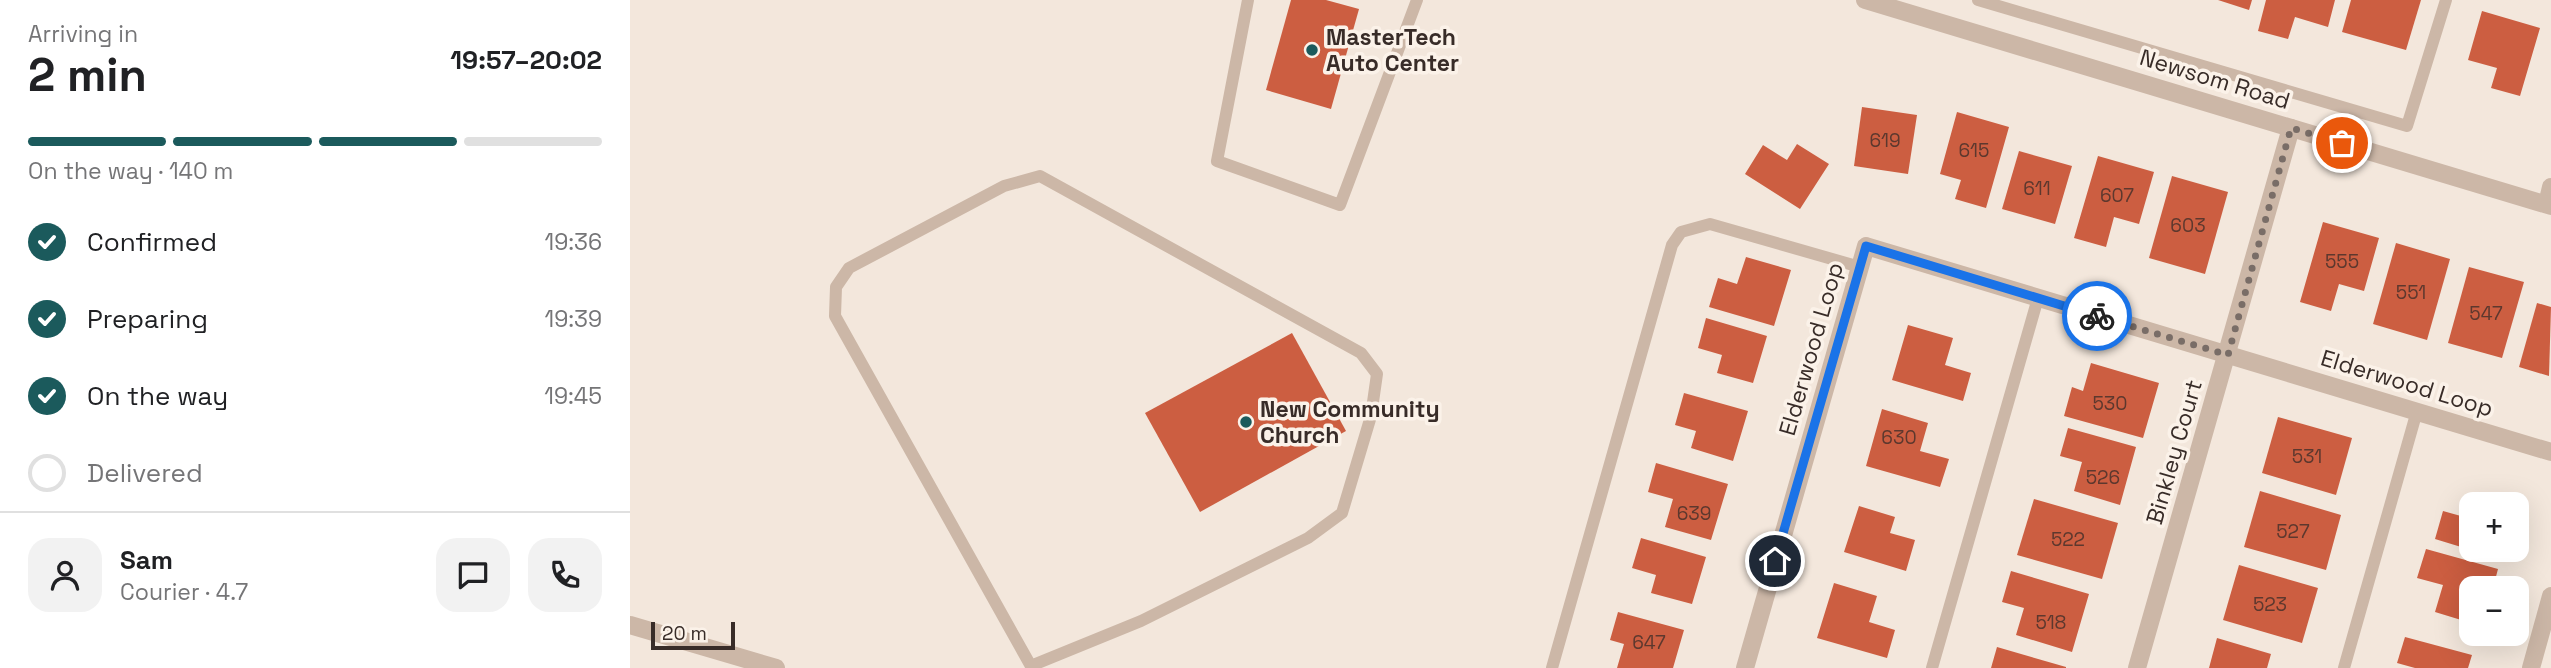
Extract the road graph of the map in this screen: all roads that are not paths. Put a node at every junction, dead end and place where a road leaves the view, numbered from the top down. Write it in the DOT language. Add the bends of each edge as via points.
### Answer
graph roads {
  1 [pos="1248,0"];
  2 [pos="1417,0"];
  3 [pos="1865,0"];
  4 [pos="1978,0"];
  5 [pos="2446,0"];
  6 [pos="2291,128"];
  7 [pos="2550,199"];
  8 [pos="1860,267"];
  9 [pos="2038,298"];
  10 [pos="2228,355"];
  11 [pos="2417,411"];
  12 [pos="2551,452"];
  13 [pos="2551,596"];
  14 [pos="630,625"];
  15 [pos="1032,666"];
  16 [pos="776,668"];
  17 [pos="1552,668"];
  18 [pos="1745,668"];
  19 [pos="1932,668"];
  20 [pos="2137,668"];
  21 [pos="2344,668"];
  22 [pos="2531,668"];
  1 -- 2 [label="lane" via="1217,161 1340,205"];
  3 -- 6 [label="street, Newsom Road"];
  4 -- 5 [label="lane" via="2407,125"];
  6 -- 7 [label="street, Newsom Road"];
  6 -- 10 [label="street, Binkley Court"];
  8 -- 9 [label="street, Elderwood Loop" via="1866,246"];
  8 -- 17 [label="lane" via="1710,225 1681,232 1672,244"];
  8 -- 18 [label="street, Elderwood Loop"];
  9 -- 10 [label="street, Elderwood Loop"];
  9 -- 19 [label="lane"];
  10 -- 11 [label="street, Elderwood Loop"];
  10 -- 20 [label="street, Binkley Court"];
  11 -- 12 [label="street, Elderwood Loop"];
  11 -- 21 [label="lane"];
  13 -- 22 [label="street"];
  14 -- 16 [label="street"];
  15 -- 15 [label="lane" via="835,316 836,287 849,268 1004,186 1040,176 1361,353 1377,374 1371,416 1342,513 1308,538 1141,621"];
}
